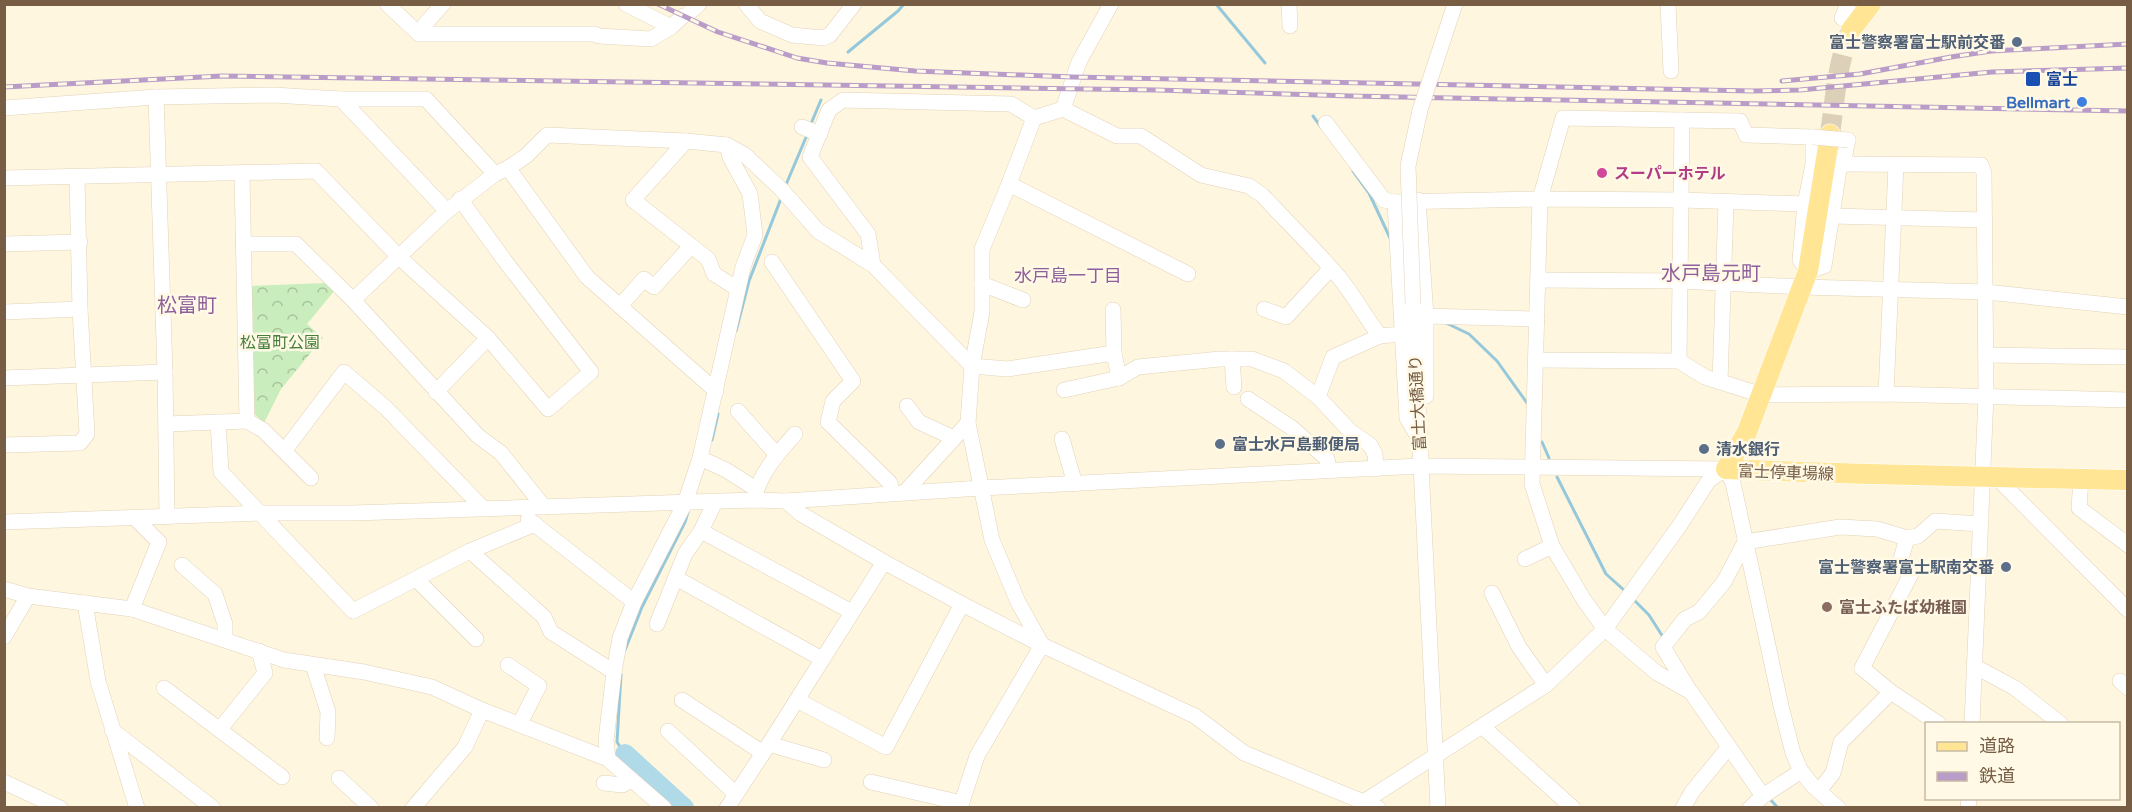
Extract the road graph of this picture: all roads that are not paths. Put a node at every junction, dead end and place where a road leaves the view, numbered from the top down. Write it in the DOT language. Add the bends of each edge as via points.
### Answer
graph roads {
  1 [pos="387,4"];
  2 [pos="443,4"];
  3 [pos="626,4"];
  4 [pos="746,4"];
  5 [pos="855,4"];
  6 [pos="1111,4"];
  7 [pos="1289,4"];
  8 [pos="1455,4"];
  9 [pos="1668,4"];
  10 [pos="1870,4"];
  11 [pos="691,10"];
  12 [pos="1847,17"];
  13 [pos="425,24"];
  14 [pos="1290,26"];
  15 [pos="671,27"];
  16 [pos="1671,71"];
  17 [pos="156,97"];
  18 [pos="341,99"];
  19 [pos="4,108"];
  20 [pos="1063,109"];
  21 [pos="1034,118"];
  22 [pos="1682,120"];
  23 [pos="1326,123"];
  24 [pos="1830,137"];
  25 [pos="686,141"];
  26 [pos="727,145"];
  27 [pos="1843,164"];
  28 [pos="1896,165"];
  29 [pos="502,171"];
  30 [pos="242,173"];
  31 [pos="160,174"];
  32 [pos="77,177"];
  33 [pos="4,178"];
  34 [pos="1009,184"];
  35 [pos="460,199"];
  36 [pos="1540,199"];
  37 [pos="1418,200"];
  38 [pos="1682,200"];
  39 [pos="1395,202"];
  40 [pos="1726,202"];
  41 [pos="1805,204"];
  42 [pos="447,211"];
  43 [pos="1832,216"];
  44 [pos="1893,217"];
  45 [pos="1985,220"];
  46 [pos="80,242"];
  47 [pos="4,244"];
  48 [pos="243,244"];
  49 [pos="691,246"];
  50 [pos="399,257"];
  51 [pos="772,262"];
  52 [pos="873,266"];
  53 [pos="1331,268"];
  54 [pos="1188,274"];
  55 [pos="1805,279"];
  56 [pos="1538,280"];
  57 [pos="1680,281"];
  58 [pos="1725,283"];
  59 [pos="982,284"];
  60 [pos="738,289"];
  61 [pos="1892,289"];
  62 [pos="1986,292"];
  63 [pos="353,300"];
  64 [pos="1023,300"];
  65 [pos="620,306"];
  66 [pos="2127,307"];
  67 [pos="80,309"];
  68 [pos="1264,309"];
  69 [pos="1113,310"];
  70 [pos="4,312"];
  71 [pos="1426,316"];
  72 [pos="1537,319"];
  73 [pos="1402,334"];
  74 [pos="1380,336"];
  75 [pos="488,338"];
  76 [pos="1114,353"];
  77 [pos="1986,355"];
  78 [pos="2127,357"];
  79 [pos="1232,359"];
  80 [pos="1536,360"];
  81 [pos="1679,361"];
  82 [pos="972,366"];
  83 [pos="165,372"];
  84 [pos="84,376"];
  85 [pos="4,378"];
  86 [pos="1119,378"];
  87 [pos="1720,382"];
  88 [pos="1234,387"];
  89 [pos="1064,390"];
  90 [pos="716,391"];
  91 [pos="436,392"];
  92 [pos="1886,394"];
  93 [pos="1762,395"];
  94 [pos="1986,395"];
  95 [pos="1318,397"];
  96 [pos="1248,399"];
  97 [pos="2127,400"];
  98 [pos="907,406"];
  99 [pos="738,411"];
  100 [pos="218,422"];
  101 [pos="247,422"];
  102 [pos="968,423"];
  103 [pos="166,424"];
  104 [pos="795,434"];
  105 [pos="954,438"];
  106 [pos="1062,439"];
  107 [pos="1419,439"];
  108 [pos="4,445"];
  109 [pos="285,450"];
  110 [pos="776,454"];
  111 [pos="706,460"];
  112 [pos="1420,466"];
  113 [pos="1532,467"];
  114 [pos="1376,469"];
  115 [pos="1726,469"];
  116 [pos="1330,471"];
  117 [pos="1989,476"];
  118 [pos="312,478"];
  119 [pos="2080,479"];
  120 [pos="2127,480"];
  121 [pos="1075,484"];
  122 [pos="981,488"];
  123 [pos="899,493"];
  124 [pos="755,495"];
  125 [pos="786,501"];
  126 [pos="697,502"];
  127 [pos="544,507"];
  128 [pos="483,508"];
  129 [pos="514,508"];
  130 [pos="262,513"];
  131 [pos="167,517"];
  132 [pos="135,518"];
  133 [pos="4,522"];
  134 [pos="535,524"];
  135 [pos="1980,524"];
  136 [pos="701,531"];
  137 [pos="1907,538"];
  138 [pos="1745,542"];
  139 [pos="2127,545"];
  140 [pos="1552,546"];
  141 [pos="470,552"];
  142 [pos="1525,559"];
  143 [pos="884,562"];
  144 [pos="182,565"];
  145 [pos="676,578"];
  146 [pos="417,580"];
  147 [pos="4,589"];
  148 [pos="1492,593"];
  149 [pos="28,596"];
  150 [pos="634,602"];
  151 [pos="85,603"];
  152 [pos="962,604"];
  153 [pos="132,609"];
  154 [pos="2127,610"];
  155 [pos="852,612"];
  156 [pos="657,624"];
  157 [pos="1605,629"];
  158 [pos="4,637"];
  159 [pos="225,639"];
  160 [pos="476,639"];
  161 [pos="1042,645"];
  162 [pos="259,651"];
  163 [pos="822,659"];
  164 [pos="313,665"];
  165 [pos="508,665"];
  166 [pos="1974,666"];
  167 [pos="614,672"];
  168 [pos="1546,685"];
  169 [pos="164,688"];
  170 [pos="1691,692"];
  171 [pos="1891,692"];
  172 [pos="682,700"];
  173 [pos="797,700"];
  174 [pos="482,710"];
  175 [pos="1937,722"];
  176 [pos="1972,722"];
  177 [pos="2060,722"];
  178 [pos="520,723"];
  179 [pos="1483,727"];
  180 [pos="220,729"];
  181 [pos="112,730"];
  182 [pos="668,731"];
  183 [pos="327,738"];
  184 [pos="1728,748"];
  185 [pos="766,749"];
  186 [pos="1435,756"];
  187 [pos="608,759"];
  188 [pos="824,760"];
  189 [pos="1801,771"];
  190 [pos="282,777"];
  191 [pos="339,778"];
  192 [pos="633,780"];
  193 [pos="4,782"];
  194 [pos="872,782"];
  195 [pos="604,783"];
  196 [pos="1819,791"];
  197 [pos="736,794"];
  198 [pos="1762,796"];
  199 [pos="961,805"];
  200 [pos="1368,805"];
  201 [pos="60,807"];
  202 [pos="136,807"];
  203 [pos="213,807"];
  204 [pos="371,807"];
  205 [pos="413,807"];
  206 [pos="664,807"];
  207 [pos="727,807"];
  208 [pos="1438,807"];
  209 [pos="1573,807"];
  210 [pos="1683,807"];
  211 [pos="1750,807"];
  212 [pos="1838,807"];
  1 -- 15 [label="street" via="419,34 594,34 651,39"];
  2 -- 13 [label="street"];
  3 -- 15 [label="street"];
  4 -- 5 [label="street" via="760,21 792,35 823,38 830,35"];
  6 -- 20 [label="street" via="1079,62"];
  7 -- 14 [label="street"];
  8 -- 107 [label="street, 富士大橋通り, bridge" via="1420,110 1408,166"];
  9 -- 16 [label="street"];
  10 -- 12 [label="main road"];
  11 -- 15 [label="street"];
  17 -- 18 [label="street" via="273,95"];
  17 -- 19 [label="street"];
  17 -- 31 [label="street"];
  18 -- 29 [label="street" via="426,99"];
  18 -- 42 [label="street"];
  20 -- 21 [label="street"];
  20 -- 53 [label="street" via="1117,136 1141,136 1202,174 1249,186"];
  21 -- 34 [label="street"];
  21 -- 52 [label="street" via="1011,104 843,100 829,110 810,130 810,157 868,234"];
  22 -- 24 [label="street" via="1740,121 1746,135"];
  22 -- 36 [label="street" via="1563,118"];
  22 -- 38 [label="street"];
  23 -- 39 [label="street" via="1384,200"];
  24 -- 27 [label="street"];
  24 -- 41 [label="street" via="1813,165"];
  24 -- 55 [label="main road, 富士停車場線"];
  25 -- 26 [label="street"];
  25 -- 29 [label="street" via="547,135 526,156"];
  25 -- 49 [label="street" via="633,200"];
  26 -- 52 [label="street" via="745,155 818,231"];
  26 -- 60 [label="street" via="750,194 755,235"];
  27 -- 28 [label="street"];
  27 -- 43 [label="street"];
  28 -- 44 [label="street"];
  28 -- 45 [label="street" via="1981,165"];
  29 -- 35 [label="street"];
  29 -- 65 [label="street" via="587,277"];
  30 -- 31 [label="street"];
  30 -- 48 [label="street"];
  30 -- 50 [label="street" via="316,171"];
  31 -- 32 [label="street"];
  31 -- 83 [label="street"];
  32 -- 33 [label="street"];
  32 -- 46 [label="street"];
  34 -- 54 [label="street"];
  34 -- 59 [label="street" via="982,249"];
  35 -- 42 [label="street"];
  35 -- 75 [label="street" via="591,372 548,409"];
  36 -- 37 [label="street"];
  36 -- 38 [label="street"];
  36 -- 56 [label="street"];
  37 -- 39 [label="street"];
  37 -- 71 [label="street"];
  38 -- 40 [label="street"];
  38 -- 57 [label="street"];
  39 -- 73 [label="street"];
  40 -- 41 [label="street"];
  40 -- 58 [label="street"];
  41 -- 55 [label="street" via="1800,260"];
  42 -- 50 [label="street"];
  43 -- 44 [label="street"];
  43 -- 55 [label="street" via="1824,266"];
  44 -- 45 [label="street"];
  44 -- 61 [label="street"];
  45 -- 62 [label="street"];
  46 -- 47 [label="street"];
  46 -- 67 [label="street"];
  48 -- 63 [label="street" via="296,244"];
  48 -- 101 [label="street"];
  49 -- 60 [label="street" via="708,259 714,274"];
  49 -- 65 [label="street" via="654,287 644,279"];
  50 -- 63 [label="street"];
  50 -- 75 [label="street"];
  51 -- 123 [label="street" via="853,381 833,401 828,422"];
  52 -- 82 [label="street"];
  53 -- 68 [label="street" via="1286,317"];
  53 -- 74 [label="street"];
  55 -- 58 [label="street"];
  55 -- 61 [label="street"];
  55 -- 93 [label="main road, 富士停車場線"];
  56 -- 57 [label="street"];
  56 -- 72 [label="street"];
  57 -- 58 [label="street"];
  57 -- 81 [label="street"];
  58 -- 87 [label="street"];
  59 -- 64 [label="street"];
  59 -- 82 [label="street" via="982,312"];
  60 -- 90 [label="street"];
  61 -- 62 [label="street"];
  61 -- 92 [label="street"];
  62 -- 66 [label="street"];
  62 -- 77 [label="street"];
  63 -- 91 [label="street"];
  65 -- 90 [label="street"];
  67 -- 70 [label="street"];
  67 -- 84 [label="street"];
  69 -- 76 [label="street"];
  71 -- 72 [label="street"];
  71 -- 107 [label="street" via="1426,421"];
  72 -- 80 [label="street"];
  73 -- 74 [label="street"];
  73 -- 107 [label="street" via="1407,418"];
  74 -- 95 [label="street" via="1333,357"];
  75 -- 91 [label="street"];
  76 -- 82 [label="street" via="1007,369"];
  76 -- 86 [label="street"];
  77 -- 78 [label="street"];
  77 -- 94 [label="street"];
  79 -- 86 [label="street" via="1138,367"];
  79 -- 88 [label="street"];
  79 -- 95 [label="street" via="1252,359 1284,371"];
  80 -- 81 [label="street"];
  80 -- 113 [label="street"];
  81 -- 87 [label="street"];
  82 -- 102 [label="street"];
  83 -- 84 [label="street"];
  83 -- 103 [label="street"];
  84 -- 85 [label="street"];
  84 -- 108 [label="street" via="87,434 80,443"];
  86 -- 89 [label="street"];
  87 -- 93 [label="street"];
  90 -- 111 [label="street"];
  91 -- 127 [label="street" via="478,436 501,453"];
  92 -- 93 [label="street"];
  92 -- 94 [label="street"];
  93 -- 115 [label="main road, 富士停車場線"];
  94 -- 97 [label="street"];
  94 -- 117 [label="street"];
  95 -- 114 [label="street" via="1350,431 1370,445"];
  96 -- 116 [label="street" via="1292,428 1327,459"];
  98 -- 105 [label="street" via="919,422"];
  99 -- 110 [label="street"];
  100 -- 101 [label="street"];
  100 -- 103 [label="street"];
  100 -- 130 [label="street" via="221,472"];
  101 -- 109 [label="street" via="263,429"];
  102 -- 105 [label="street"];
  102 -- 122 [label="street"];
  103 -- 131 [label="street"];
  104 -- 110 [label="street"];
  105 -- 123 [label="street"];
  106 -- 121 [label="street"];
  107 -- 112 [label="street, 富士大橋通り"];
  109 -- 118 [label="street"];
  109 -- 128 [label="street" via="344,372 386,408"];
  110 -- 124 [label="street"];
  111 -- 124 [label="street"];
  111 -- 126 [label="street"];
  112 -- 113 [label="street"];
  112 -- 114 [label="street"];
  112 -- 186 [label="street, 富士大橋通り"];
  113 -- 115 [label="street"];
  113 -- 140 [label="street" via="1532,484"];
  114 -- 116 [label="street"];
  115 -- 117 [label="main road, 富士停車場線"];
  115 -- 138 [label="street" via="1733,483"];
  115 -- 157 [label="street" via="1709,480"];
  116 -- 121 [label="street"];
  117 -- 119 [label="main road, 富士停車場線"];
  117 -- 135 [label="street"];
  117 -- 154 [label="street"];
  119 -- 120 [label="main road, 富士停車場線"];
  119 -- 139 [label="street" via="2079,508"];
  121 -- 122 [label="street"];
  122 -- 123 [label="street"];
  122 -- 161 [label="street" via="992,540 1018,602"];
  123 -- 125 [label="street"];
  124 -- 125 [label="street"];
  124 -- 126 [label="street"];
  125 -- 143 [label="street" via="801,514"];
  126 -- 127 [label="street"];
  126 -- 136 [label="street"];
  126 -- 150 [label="street"];
  127 -- 129 [label="street"];
  128 -- 129 [label="street"];
  128 -- 130 [label="street"];
  129 -- 134 [label="street"];
  130 -- 131 [label="street"];
  130 -- 146 [label="street" via="353,611"];
  131 -- 132 [label="street"];
  132 -- 133 [label="street"];
  132 -- 153 [label="street" via="159,542"];
  134 -- 141 [label="street"];
  134 -- 150 [label="street"];
  135 -- 137 [label="street" via="1935,521 1918,536"];
  135 -- 166 [label="street"];
  136 -- 145 [label="street"];
  136 -- 155 [label="street"];
  137 -- 138 [label="street" via="1877,529 1840,527"];
  137 -- 171 [label="street" via="1899,566 1911,574 1862,668"];
  138 -- 170 [label="street" via="1724,582 1699,612 1685,619 1663,647"];
  138 -- 189 [label="street" via="1781,706"];
  140 -- 142 [label="street"];
  140 -- 157 [label="street"];
  141 -- 146 [label="street"];
  141 -- 167 [label="street" via="544,617 551,632"];
  143 -- 152 [label="street"];
  143 -- 155 [label="street"];
  144 -- 159 [label="street" via="215,594 225,624"];
  145 -- 156 [label="street"];
  145 -- 163 [label="street"];
  146 -- 160 [label="street"];
  147 -- 149 [label="street"];
  148 -- 168 [label="street" via="1519,646"];
  149 -- 151 [label="street"];
  149 -- 158 [label="street"];
  150 -- 167 [label="street" via="620,638"];
  151 -- 153 [label="street"];
  151 -- 181 [label="street" via="98,681"];
  152 -- 161 [label="street"];
  152 -- 173 [label="street" via="886,747"];
  153 -- 159 [label="street"];
  155 -- 163 [label="street"];
  157 -- 168 [label="street"];
  157 -- 170 [label="street" via="1657,673"];
  159 -- 162 [label="street"];
  161 -- 199 [label="street" via="977,756"];
  161 -- 200 [label="street" via="1195,716 1244,753"];
  162 -- 164 [label="street"];
  162 -- 180 [label="street" via="264,673"];
  163 -- 173 [label="street"];
  164 -- 174 [label="street" via="432,687"];
  164 -- 183 [label="street" via="328,712"];
  165 -- 178 [label="street" via="539,686"];
  166 -- 176 [label="street"];
  166 -- 177 [label="street" via="2014,688"];
  167 -- 187 [label="street" via="606,740"];
  168 -- 179 [label="street"];
  169 -- 180 [label="street"];
  170 -- 184 [label="street"];
  171 -- 175 [label="street"];
  171 -- 196 [label="street" via="1841,742 1833,772"];
  172 -- 185 [label="street"];
  173 -- 185 [label="street"];
  174 -- 178 [label="street"];
  174 -- 205 [label="street" via="465,747"];
  178 -- 187 [label="street"];
  179 -- 186 [label="street"];
  179 -- 209 [label="street"];
  180 -- 190 [label="street"];
  181 -- 202 [label="street"];
  181 -- 203 [label="street"];
  182 -- 197 [label="street"];
  184 -- 198 [label="street"];
  184 -- 210 [label="street"];
  185 -- 188 [label="street"];
  185 -- 197 [label="street"];
  186 -- 200 [label="street"];
  186 -- 208 [label="street, 富士大橋通り"];
  187 -- 192 [label="street"];
  189 -- 196 [label="street"];
  189 -- 198 [label="street"];
  191 -- 204 [label="street"];
  192 -- 195 [label="street" via="622,785"];
  192 -- 206 [label="street"];
  193 -- 201 [label="street"];
  194 -- 199 [label="street"];
  196 -- 212 [label="street"];
  197 -- 207 [label="street"];
  198 -- 211 [label="street"];
}
